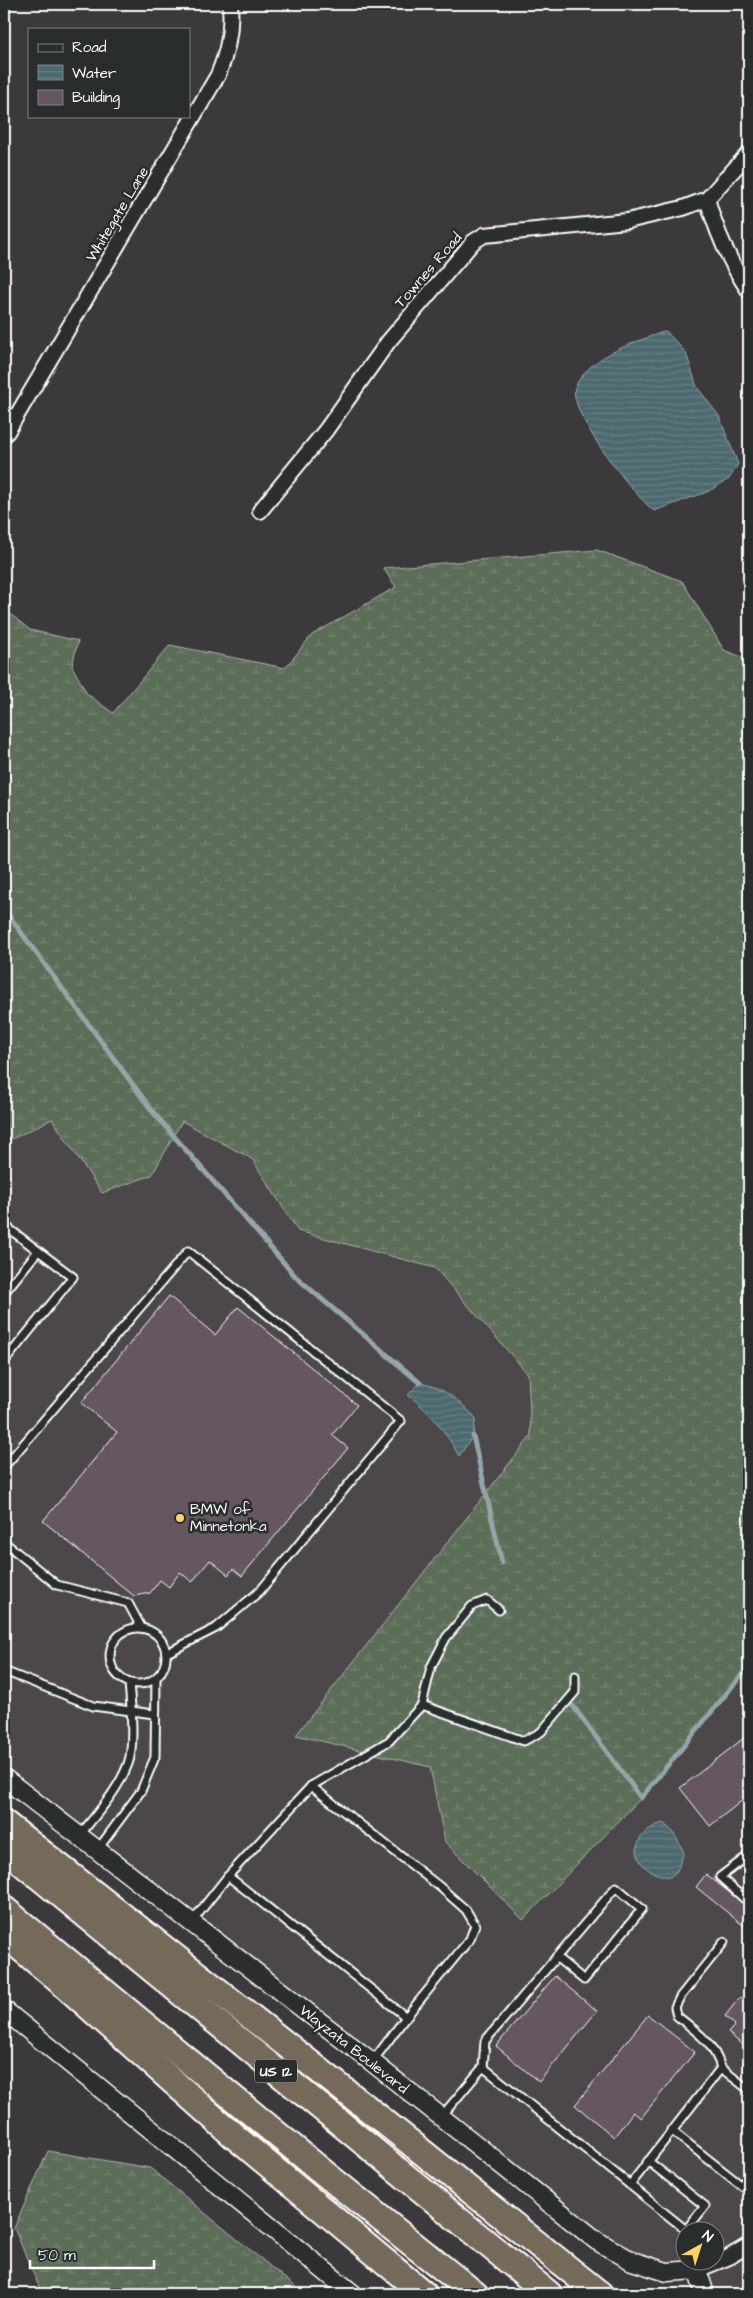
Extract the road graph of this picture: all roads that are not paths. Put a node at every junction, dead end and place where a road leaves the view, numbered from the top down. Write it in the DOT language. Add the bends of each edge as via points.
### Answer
graph roads {
  1 [pos="6,4"];
  2 [pos="230,4"];
  3 [pos="4,26"];
  4 [pos="749,153"];
  5 [pos="707,199"];
  6 [pos="749,291"];
  7 [pos="7,432"];
  8 [pos="260,511"];
  9 [pos="4,1225"];
  10 [pos="38,1251"];
  11 [pos="4,1293"];
  12 [pos="4,1362"];
  13 [pos="4,1467"];
  14 [pos="4,1542"];
  15 [pos="499,1610"];
  16 [pos="141,1627"];
  17 [pos="167,1653"];
  18 [pos="4,1671"];
  19 [pos="576,1676"];
  20 [pos="156,1679"];
  21 [pos="129,1683"];
  22 [pos="422,1705"];
  23 [pos="131,1710"];
  24 [pos="154,1714"];
  25 [pos="4,1778"];
  26 [pos="311,1786"];
  27 [pos="4,1823"];
  28 [pos="78,1838"];
  29 [pos="4,1848"];
  30 [pos="96,1851"];
  31 [pos="749,1855"];
  32 [pos="228,1876"];
  33 [pos="749,1903"];
  34 [pos="4,1909"];
  35 [pos="190,1923"];
  36 [pos="4,1934"];
  37 [pos="724,1942"];
  38 [pos="556,1957"];
  39 [pos="4,2010"];
  40 [pos="406,2017"];
  41 [pos="372,2062"];
  42 [pos="483,2067"];
  43 [pos="721,2068"];
  44 [pos="749,2090"];
  45 [pos="441,2117"];
  46 [pos="671,2130"];
  47 [pos="648,2161"];
  48 [pos="749,2176"];
  49 [pos="630,2185"];
  50 [pos="742,2186"];
  51 [pos="749,2192"];
  52 [pos="749,2245"];
  53 [pos="726,2258"];
  54 [pos="697,2270"];
  55 [pos="353,2294"];
  56 [pos="424,2294"];
  57 [pos="475,2294"];
  58 [pos="549,2294"];
  59 [pos="600,2294"];
  60 [pos="705,2294"];
  1 -- 3 [label="lane"];
  2 -- 7 [label="street, Whitegate Lane" via="231,33 227,55 218,75"];
  4 -- 5 [label="street, Townes Road"];
  5 -- 6 [label="street" via="728,258"];
  5 -- 8 [label="street, Townes Road" via="656,216 484,235 473,242 388,342 326,430"];
  9 -- 10 [label="lane"];
  10 -- 11 [label="lane"];
  10 -- 12 [label="lane" via="73,1277"];
  13 -- 17 [label="lane" via="188,1251 401,1422 260,1591 216,1628"];
  14 -- 16 [label="lane" via="57,1585 128,1603"];
  15 -- 22 [label="lane" via="487,1600 472,1606 446,1638 432,1667"];
  16 -- 17 [label="lane" via="158,1635"];
  16 -- 21 [label="lane" via="131,1628 116,1638 110,1655 115,1672"];
  17 -- 20 [label="lane" via="163,1671"];
  18 -- 23 [label="lane" via="93,1706"];
  19 -- 22 [label="lane" via="575,1692 541,1732 524,1740"];
  20 -- 21 [label="lane" via="148,1683"];
  20 -- 24 [label="lane"];
  21 -- 23 [label="lane"];
  22 -- 26 [label="lane" via="389,1741"];
  23 -- 24 [label="lane"];
  23 -- 28 [label="lane" via="129,1763 117,1787"];
  24 -- 30 [label="lane" via="155,1758 141,1791"];
  25 -- 28 [label="street, Wayzata Boulevard"];
  26 -- 32 [label="lane"];
  26 -- 40 [label="lane" via="440,1887 466,1910 475,1925 470,1939"];
  27 -- 59 [label="highway"];
  28 -- 30 [label="street, Wayzata Boulevard"];
  29 -- 58 [label="highway, US 12"];
  30 -- 35 [label="street, Wayzata Boulevard"];
  31 -- 33 [label="lane" via="720,1877"];
  32 -- 35 [label="lane"];
  32 -- 40 [label="lane"];
  34 -- 57 [label="highway"];
  35 -- 41 [label="street, Wayzata Boulevard"];
  36 -- 56 [label="highway" via="233,2135"];
  37 -- 43 [label="lane" via="680,1997 675,2008 676,2016 706,2040 717,2055"];
  38 -- 38 [label="lane" via="616,1887 642,1909 584,1980"];
  38 -- 42 [label="lane" via="485,2041"];
  39 -- 55 [label="street"];
  40 -- 41 [label="lane"];
  41 -- 45 [label="street, Wayzata Boulevard"];
  42 -- 45 [label="lane"];
  42 -- 49 [label="lane"];
  43 -- 44 [label="lane"];
  43 -- 46 [label="lane"];
  45 -- 54 [label="street, Wayzata Boulevard" via="597,2241 632,2261 667,2272"];
  46 -- 47 [label="lane"];
  46 -- 50 [label="lane"];
  47 -- 49 [label="lane"];
  47 -- 49 [label="lane" via="705,2206 686,2230"];
  48 -- 50 [label="lane"];
  50 -- 51 [label="lane"];
  52 -- 53 [label="street"];
  54 -- 60 [label="street"];
}
